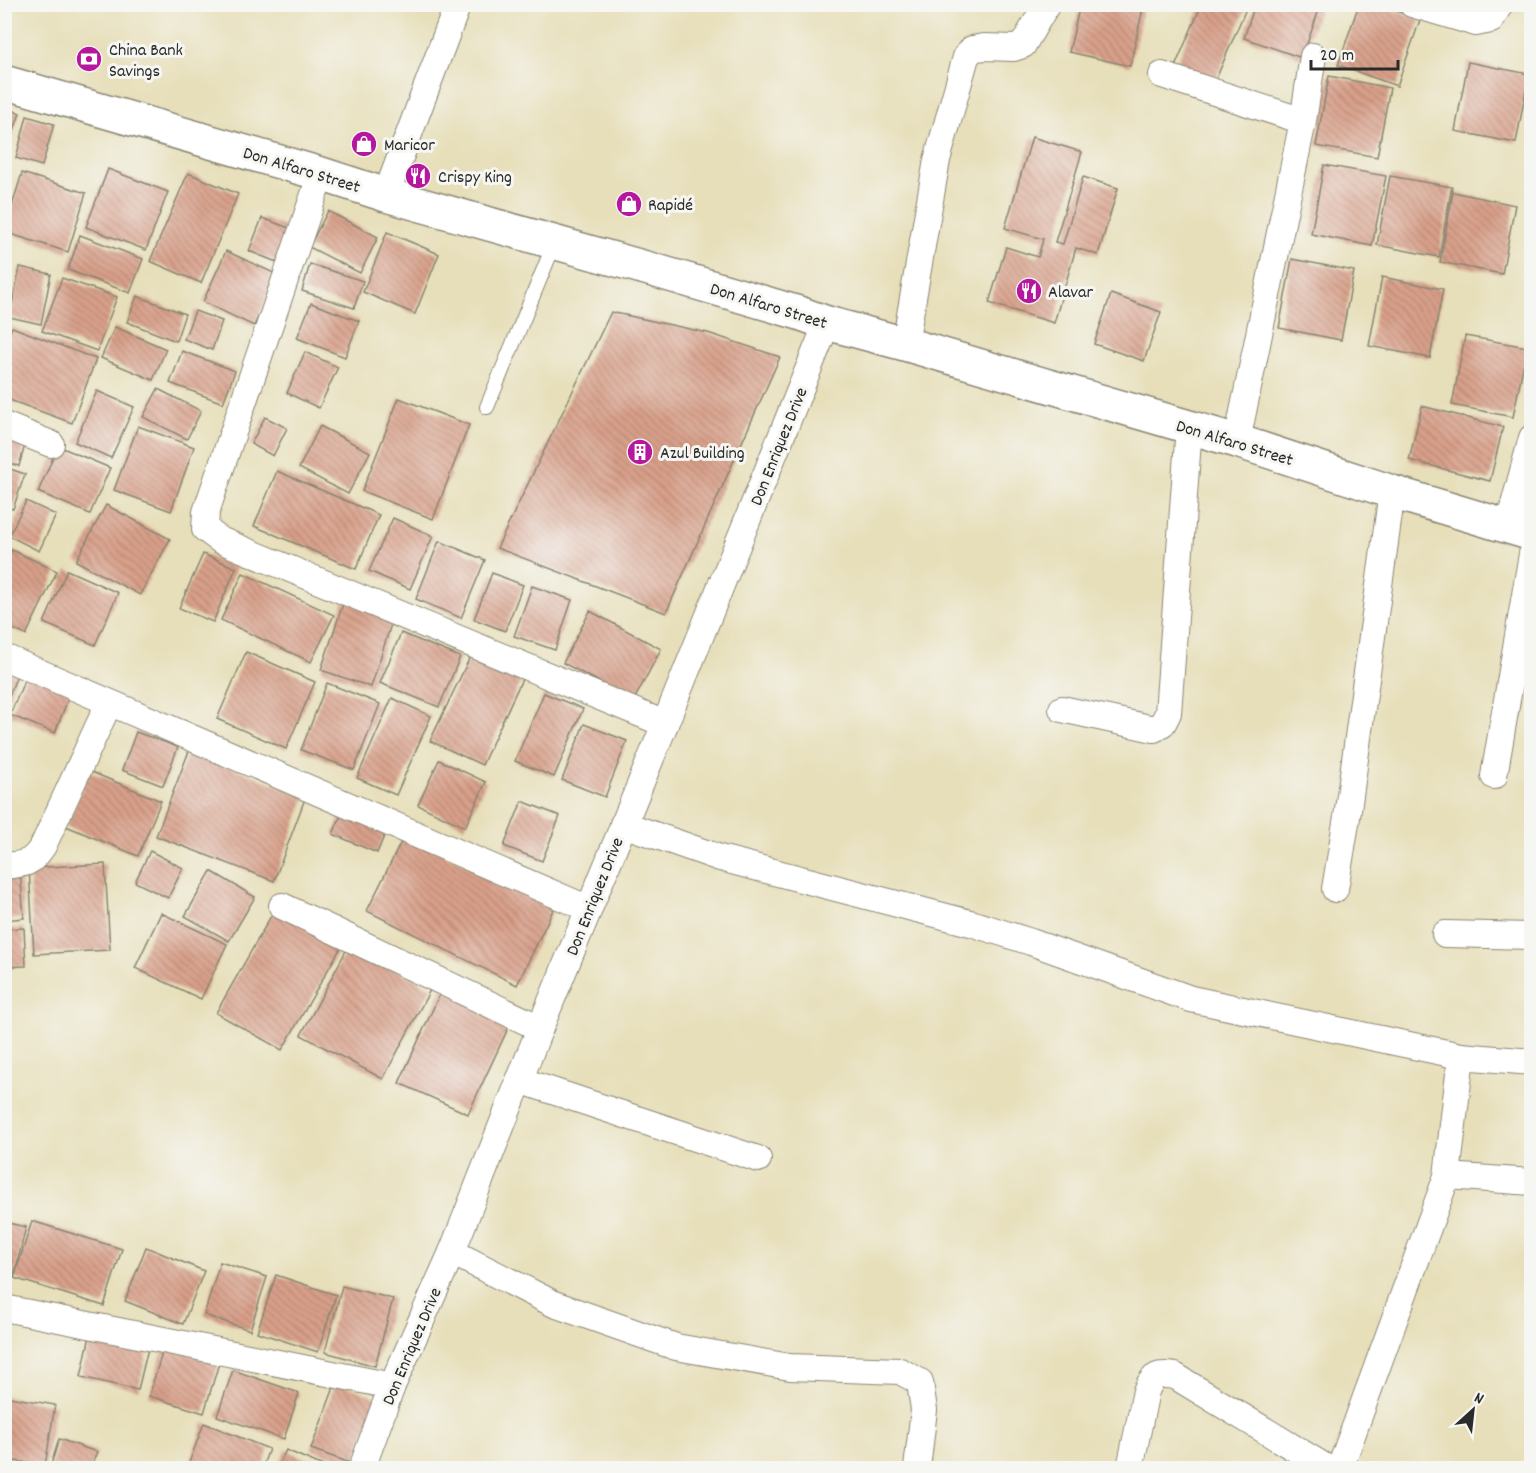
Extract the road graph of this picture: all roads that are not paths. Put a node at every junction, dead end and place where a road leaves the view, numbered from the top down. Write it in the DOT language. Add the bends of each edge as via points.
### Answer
graph roads {
  1 [pos="458,4"];
  2 [pos="1047,4"];
  3 [pos="1412,4"];
  4 [pos="1500,4"];
  5 [pos="1313,56"];
  6 [pos="1162,75"];
  7 [pos="4,82"];
  8 [pos="1303,121"];
  9 [pos="321,174"];
  10 [pos="386,195"];
  11 [pos="555,242"];
  12 [pos="827,323"];
  13 [pos="905,344"];
  14 [pos="487,407"];
  15 [pos="4,425"];
  16 [pos="1189,427"];
  17 [pos="1532,438"];
  18 [pos="1237,441"];
  19 [pos="51,444"];
  20 [pos="1392,492"];
  21 [pos="1520,530"];
  22 [pos="1532,554"];
  23 [pos="4,657"];
  24 [pos="109,703"];
  25 [pos="1062,709"];
  26 [pos="665,724"];
  27 [pos="1494,776"];
  28 [pos="623,824"];
  29 [pos="4,866"];
  30 [pos="1335,889"];
  31 [pos="282,906"];
  32 [pos="590,909"];
  33 [pos="1446,934"];
  34 [pos="1532,936"];
  35 [pos="540,1028"];
  36 [pos="1461,1056"];
  37 [pos="1532,1062"];
  38 [pos="519,1080"];
  39 [pos="758,1159"];
  40 [pos="1447,1176"];
  41 [pos="1532,1182"];
  42 [pos="452,1252"];
  43 [pos="5,1311"];
  44 [pos="392,1386"];
  45 [pos="362,1468"];
  46 [pos="917,1468"];
  47 [pos="1130,1468"];
  48 [pos="1327,1468"];
  49 [pos="1340,1468"];
  1 -- 10 [label="street"];
  2 -- 13 [label="street" via="1023,45 984,46 966,57 938,160"];
  3 -- 4 [label="street" via="1476,23 1491,20"];
  5 -- 8 [label="street"];
  6 -- 8 [label="street"];
  7 -- 9 [label="main road, Don Alfaro Street"];
  8 -- 18 [label="street"];
  9 -- 10 [label="main road, Don Alfaro Street"];
  9 -- 26 [label="street" via="206,512 205,529 220,540"];
  10 -- 11 [label="main road, Don Alfaro Street"];
  11 -- 12 [label="main road, Don Alfaro Street"];
  11 -- 14 [label="lane"];
  12 -- 13 [label="main road, Don Alfaro Street"];
  12 -- 26 [label="street, Don Enriquez Drive"];
  13 -- 16 [label="main road, Don Alfaro Street"];
  15 -- 19 [label="street"];
  16 -- 18 [label="main road, Don Alfaro Street"];
  16 -- 25 [label="street" via="1168,713 1154,729"];
  17 -- 21 [label="street"];
  18 -- 20 [label="main road, Don Alfaro Street"];
  20 -- 21 [label="main road, Don Alfaro Street"];
  20 -- 30 [label="street"];
  22 -- 27 [label="street"];
  23 -- 24 [label="street"];
  24 -- 29 [label="street" via="43,846 35,858"];
  24 -- 32 [label="street"];
  26 -- 28 [label="street, Don Enriquez Drive"];
  28 -- 32 [label="street, Don Enriquez Drive"];
  28 -- 36 [label="street" via="720,858 974,924 1191,999"];
  31 -- 35 [label="street"];
  32 -- 35 [label="street, Don Enriquez Drive"];
  33 -- 34 [label="street"];
  35 -- 38 [label="street, Don Enriquez Drive"];
  36 -- 37 [label="street"];
  36 -- 40 [label="street"];
  38 -- 39 [label="street"];
  38 -- 42 [label="street, Don Enriquez Drive"];
  40 -- 41 [label="street"];
  40 -- 49 [label="street"];
  42 -- 44 [label="street, Don Enriquez Drive"];
  42 -- 46 [label="street" via="554,1304 676,1347 790,1367 900,1371 920,1382 924,1410"];
  43 -- 44 [label="street"];
  44 -- 45 [label="street, Don Enriquez Drive"];
  47 -- 48 [label="street" via="1146,1391 1150,1380 1161,1374 1175,1376"];
}
